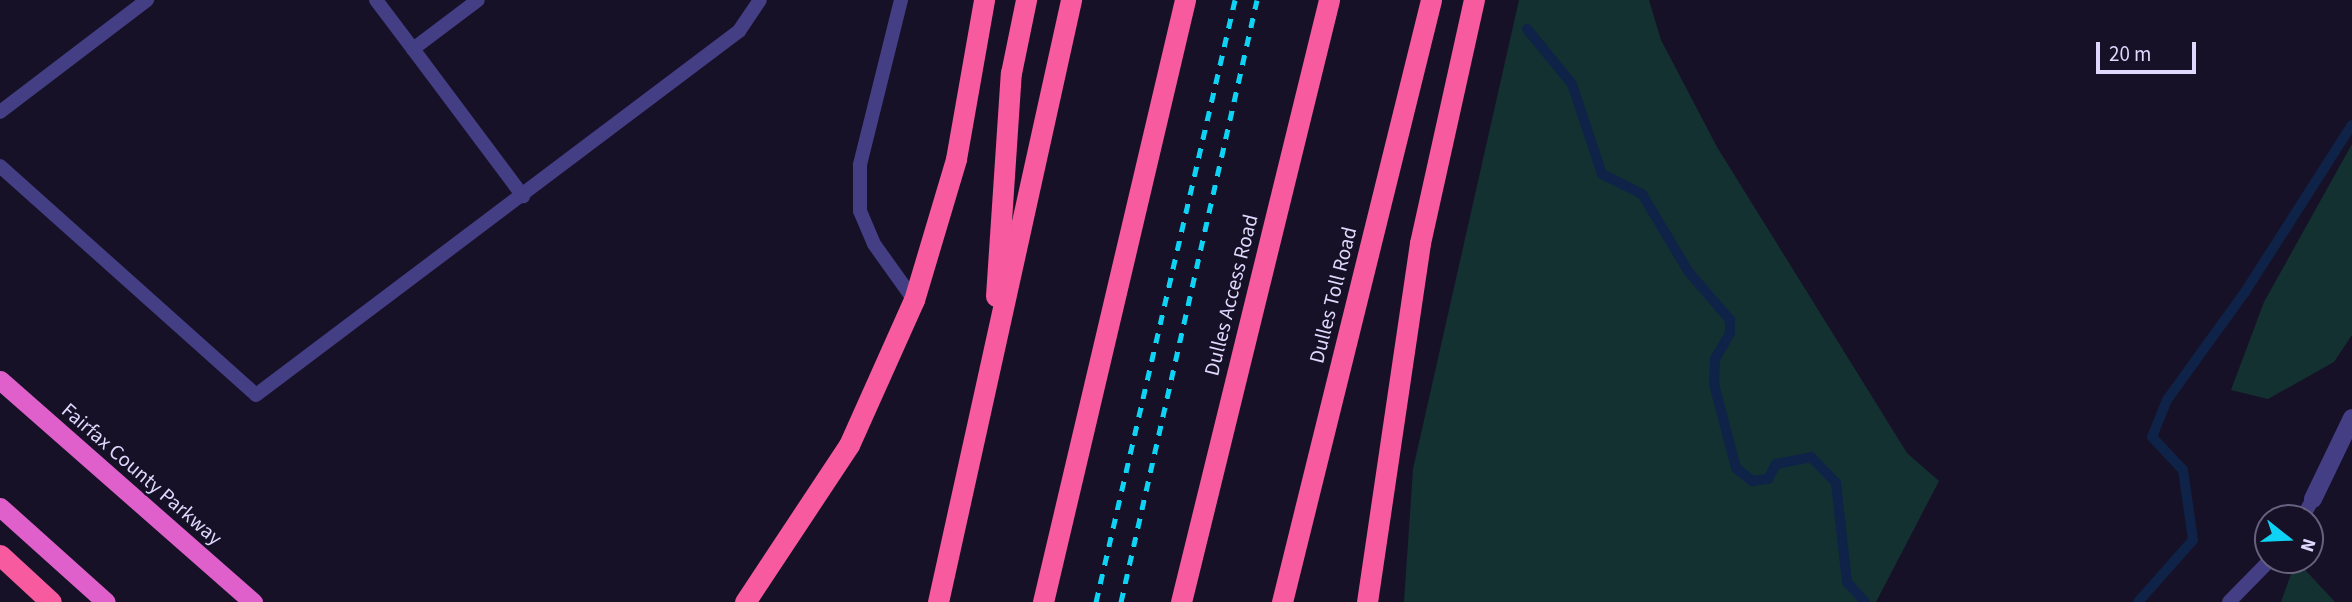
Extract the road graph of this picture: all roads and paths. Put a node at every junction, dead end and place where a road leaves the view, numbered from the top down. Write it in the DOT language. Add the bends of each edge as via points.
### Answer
graph roads {
  1 [pos="148,0"];
  2 [pos="376,0"];
  3 [pos="478,0"];
  4 [pos="760,0"];
  5 [pos="901,0"];
  6 [pos="984,0"];
  7 [pos="1026,0"];
  8 [pos="1071,0"];
  9 [pos="1185,0"];
  10 [pos="1329,0"];
  11 [pos="1430,0"];
  12 [pos="1474,0"];
  13 [pos="413,49"];
  14 [pos="0,112"];
  15 [pos="0,166"];
  16 [pos="523,195"];
  17 [pos="914,300"];
  18 [pos="991,371"];
  19 [pos="0,380"];
  20 [pos="2352,418"];
  21 [pos="2313,499"];
  22 [pos="2310,504"];
  23 [pos="0,508"];
  24 [pos="0,555"];
  25 [pos="2256,574"];
  26 [pos="51,602"];
  27 [pos="106,602"];
  28 [pos="253,602"];
  29 [pos="745,602"];
  30 [pos="938,602"];
  31 [pos="1043,602"];
  32 [pos="1181,602"];
  33 [pos="1282,602"];
  34 [pos="1367,602"];
  35 [pos="2229,602"];
  1 -- 14 [label="lane"];
  2 -- 13 [label="lane"];
  3 -- 13 [label="lane"];
  4 -- 16 [label="lane" via="739,31"];
  5 -- 17 [label="lane" via="860,165 860,211 874,244"];
  6 -- 17 [label="highway" via="956,159"];
  7 -- 18 [label="highway" via="1012,73"];
  8 -- 18 [label="highway"];
  9 -- 31 [label="highway"];
  10 -- 32 [label="highway, Dulles Access Road"];
  11 -- 33 [label="highway, Dulles Toll Road"];
  12 -- 34 [label="highway" via="1420,243"];
  13 -- 16 [label="lane"];
  15 -- 16 [label="lane" via="256,395"];
  17 -- 29 [label="highway" via="849,445"];
  18 -- 30 [label="highway"];
  19 -- 28 [label="highway, Fairfax County Parkway"];
  20 -- 21 [label="street"];
  21 -- 22 [label="lane"];
  23 -- 27 [label="highway"];
  24 -- 26 [label="highway"];
  25 -- 35 [label="lane"];
}
